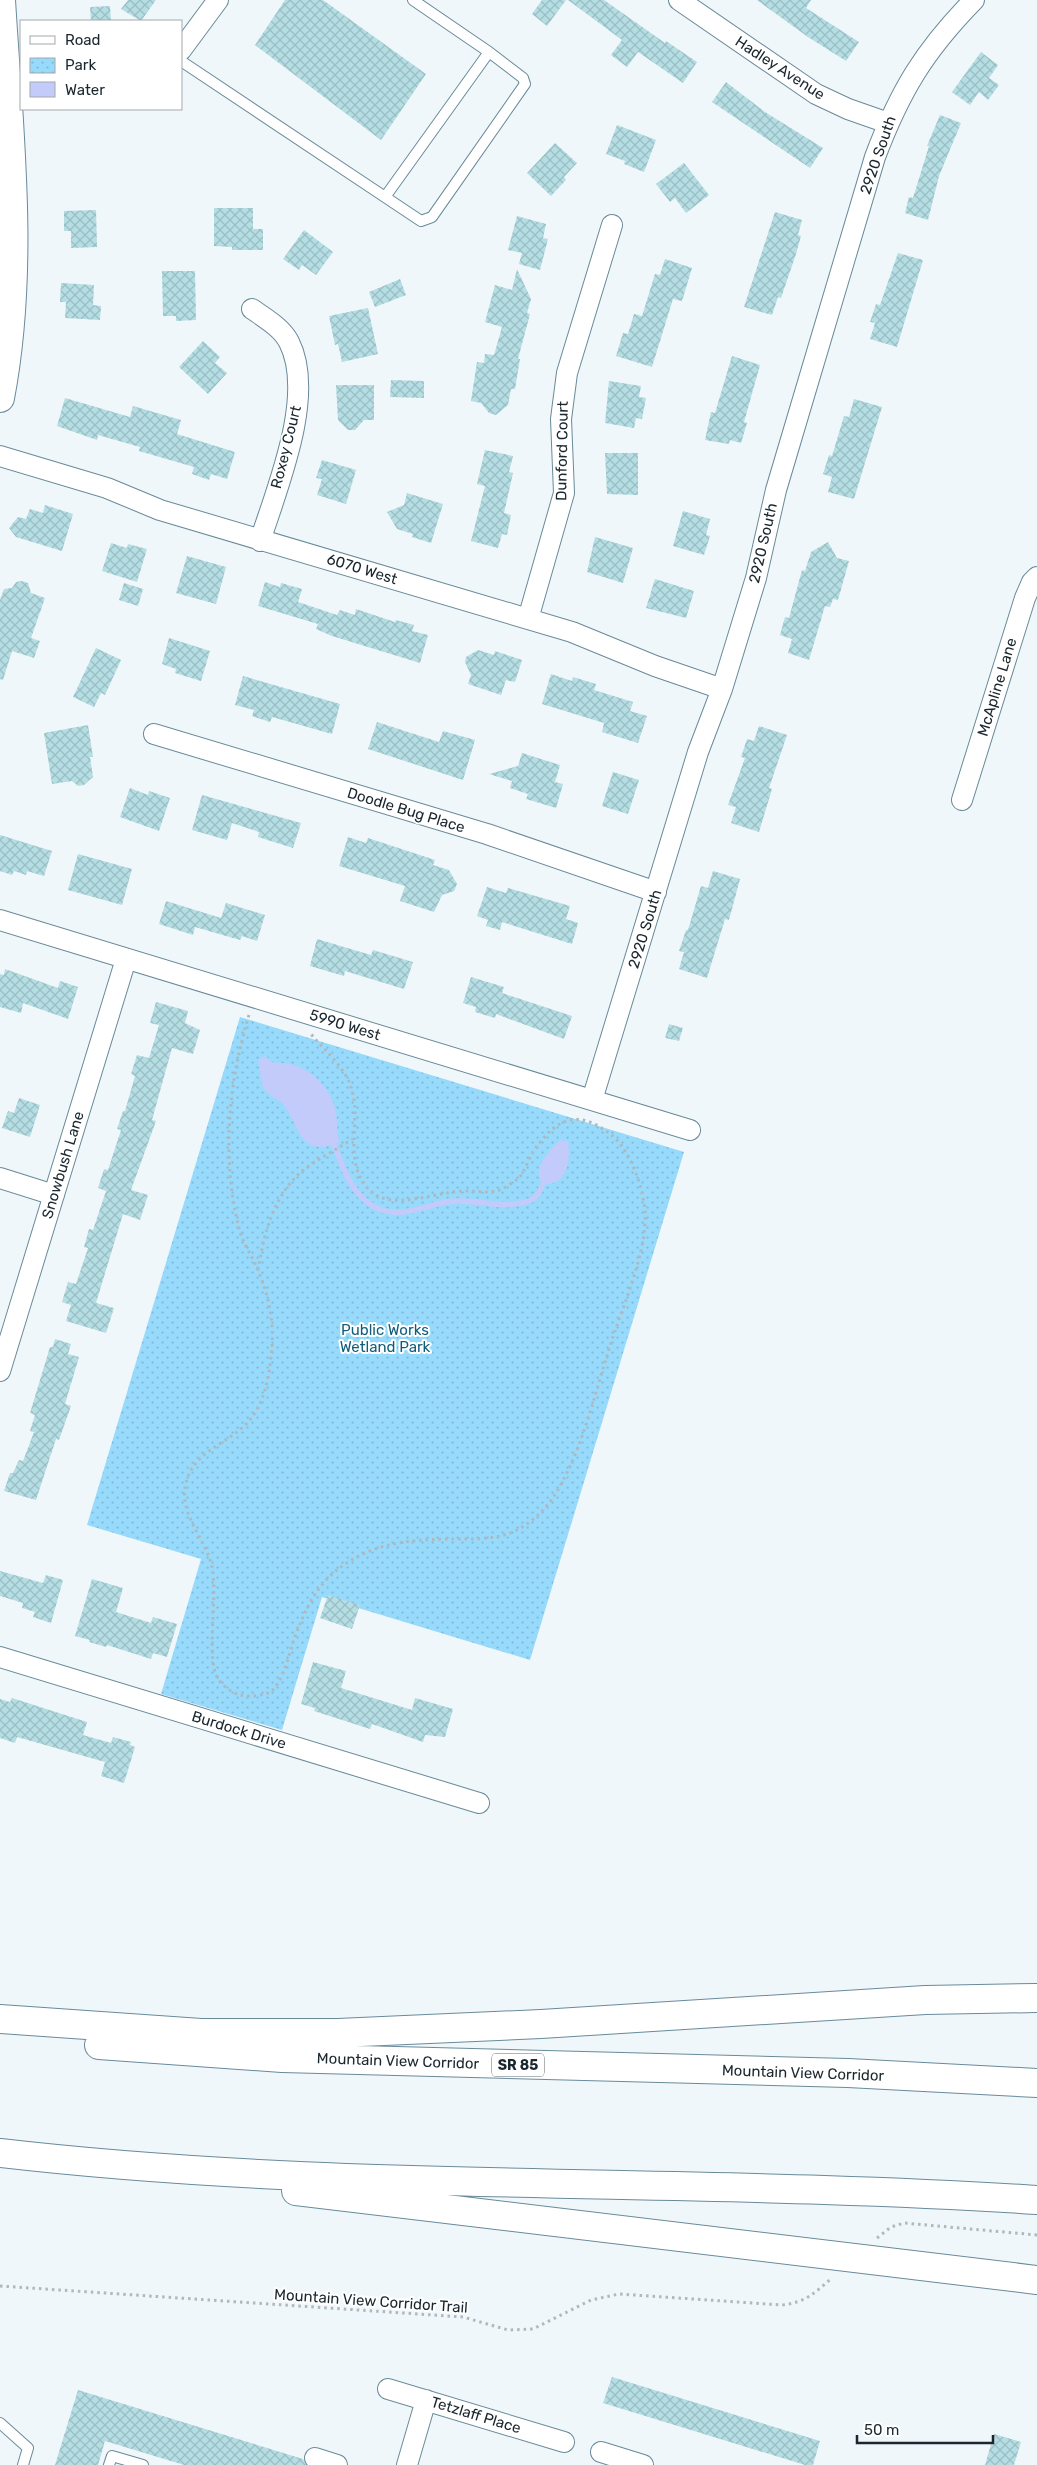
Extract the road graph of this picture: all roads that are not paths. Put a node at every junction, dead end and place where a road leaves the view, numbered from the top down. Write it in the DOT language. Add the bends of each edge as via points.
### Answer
graph roads {
  1 [pos="1,0"];
  2 [pos="218,0"];
  3 [pos="413,0"];
  4 [pos="679,0"];
  5 [pos="970,1"];
  6 [pos="182,49"];
  7 [pos="489,52"];
  8 [pos="182,62"];
  9 [pos="9,88"];
  10 [pos="888,123"];
  11 [pos="385,197"];
  12 [pos="612,225"];
  13 [pos="6,296"];
  14 [pos="252,309"];
  15 [pos="0,398"];
  16 [pos="0,456"];
  17 [pos="260,541"];
  18 [pos="1037,577"];
  19 [pos="528,619"];
  20 [pos="722,689"];
  21 [pos="154,734"];
  22 [pos="962,800"];
  23 [pos="656,892"];
  24 [pos="0,920"];
  25 [pos="126,959"];
  26 [pos="592,1100"];
  27 [pos="690,1130"];
  28 [pos="0,1178"];
  29 [pos="54,1195"];
  30 [pos="0,1371"];
  31 [pos="0,1657"];
  32 [pos="479,1803"];
  33 [pos="1037,1998"];
  34 [pos="0,2019"];
  35 [pos="0,2035"];
  36 [pos="1037,2083"];
  37 [pos="0,2153"];
  38 [pos="191,2171"];
  39 [pos="1037,2200"];
  40 [pos="1037,2280"];
  41 [pos="388,2389"];
  42 [pos="426,2400"];
  43 [pos="0,2423"];
  44 [pos="564,2442"];
  45 [pos="601,2452"];
  46 [pos="315,2458"];
  47 [pos="23,2465"];
  48 [pos="109,2465"];
  49 [pos="143,2465"];
  50 [pos="337,2465"];
  51 [pos="407,2465"];
  52 [pos="643,2465"];
  1 -- 9 [label="main road"];
  2 -- 6 [label="street"];
  3 -- 7 [label="lane"];
  4 -- 10 [label="street, Hadley Avenue" via="816,94"];
  5 -- 10 [label="street, 2920 South" via="914,71"];
  7 -- 11 [label="lane"];
  7 -- 11 [label="lane" via="525,84 432,217 420,221"];
  8 -- 11 [label="lane"];
  9 -- 13 [label="main road" via="12,219"];
  10 -- 20 [label="street, 2920 South" via="776,490 756,578"];
  12 -- 19 [label="street, Dunford Court" via="567,374 561,419 564,493"];
  13 -- 15 [label="main road" via="10,336"];
  14 -- 17 [label="street, Roxey Court" via="275,326 288,341 298,380 293,431"];
  16 -- 17 [label="street, 6070 West" via="107,488 160,510"];
  17 -- 19 [label="street, 6070 West"];
  18 -- 22 [label="street, McApline Lane" via="1025,598"];
  19 -- 20 [label="street, 6070 West" via="592,639 655,666"];
  20 -- 23 [label="street, 2920 South" via="698,752"];
  21 -- 23 [label="street, Doodle Bug Place" via="487,834"];
  23 -- 26 [label="street, 2920 South"];
  24 -- 25 [label="street, 5990 West"];
  25 -- 26 [label="street, 5990 West"];
  25 -- 29 [label="street, Snowbush Lane"];
  26 -- 27 [label="street, 5990 West"];
  28 -- 29 [label="street"];
  29 -- 30 [label="street, Snowbush Lane"];
  31 -- 32 [label="street, Burdock Drive"];
  33 -- 34 [label="main road" via="925,2000 338,2033 192,2032"];
  35 -- 36 [label="main road, Mountain View Corridor / SR 85" via="149,2050 282,2058 848,2074"];
  37 -- 38 [label="main road"];
  38 -- 39 [label="main road"];
  38 -- 40 [label="main road" via="355,2200"];
  41 -- 42 [label="street, Tetzlaff Place"];
  42 -- 44 [label="street, Tetzlaff Place"];
  42 -- 51 [label="street"];
  43 -- 47 [label="lane" via="28,2448"];
  45 -- 52 [label="street"];
  46 -- 50 [label="street"];
  48 -- 49 [label="lane" via="112,2456"];
}
